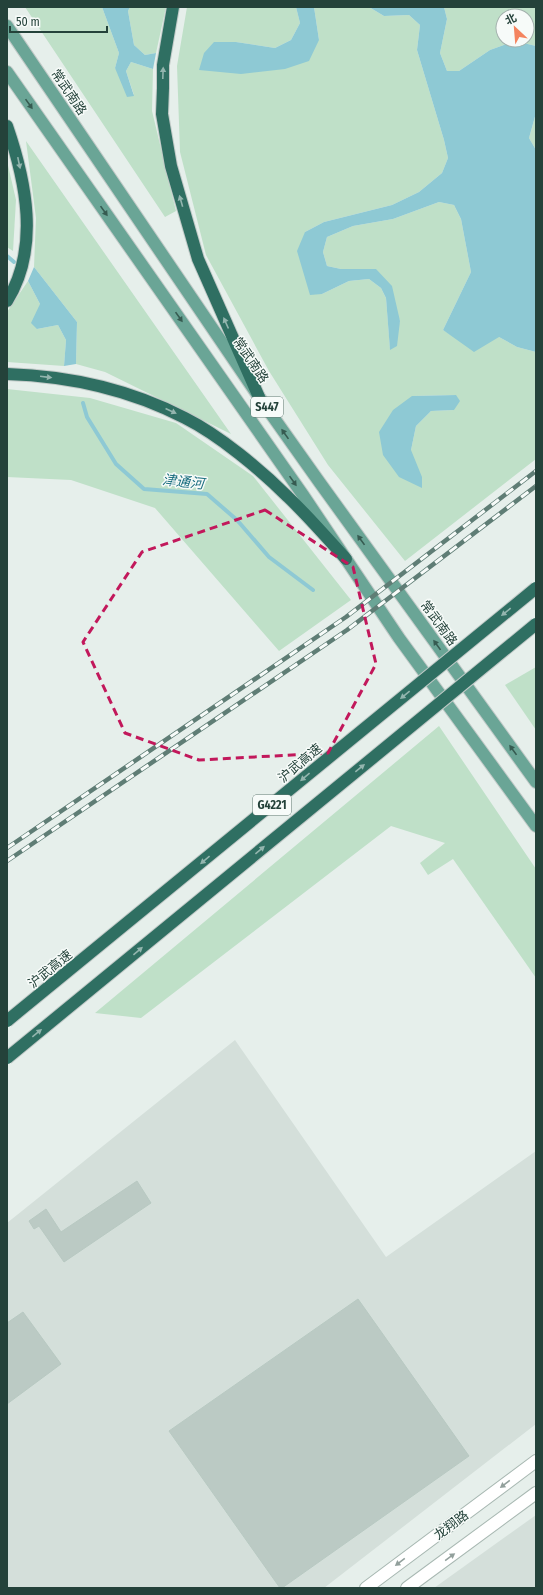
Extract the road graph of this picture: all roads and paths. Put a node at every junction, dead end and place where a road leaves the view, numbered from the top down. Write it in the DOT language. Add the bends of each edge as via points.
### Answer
graph roads {
  1 [pos="174,7"];
  2 [pos="7,26"];
  3 [pos="7,72"];
  4 [pos="7,126"];
  5 [pos="7,301"];
  6 [pos="7,374"];
  7 [pos="259,397"];
  8 [pos="346,559"];
  9 [pos="536,588"];
  10 [pos="536,624"];
  11 [pos="536,782"];
  12 [pos="536,826"];
  13 [pos="7,1021"];
  14 [pos="7,1058"];
  15 [pos="536,1461"];
  16 [pos="536,1493"];
  17 [pos="366,1588"];
  18 [pos="407,1588"];
  7 -- 1 [label="highway, one-way" via="198,259 171,166 162,114 163,65"];
  2 -- 7 [label="main road, 常武南路 / S447"];
  3 -- 8 [label="main road, S447, one-way"];
  4 -- 5 [label="highway, one-way" via="17,153 25,194 27,228 23,264 16,286"];
  6 -- 8 [label="highway, one-way" via="69,379 110,388 187,418 225,443 268,477 308,516"];
  11 -- 7 [label="main road, 常武南路 / S447, one-way"];
  8 -- 12 [label="main road, S447" via="399,638"];
  9 -- 13 [label="highway, 沪武高速 / G4221, one-way, bridge"];
  14 -- 10 [label="highway, G4221, one-way, bridge"];
  15 -- 17 [label="street, 龙翔路, one-way"];
  18 -- 16 [label="street, 龙翔路, one-way"];
}
